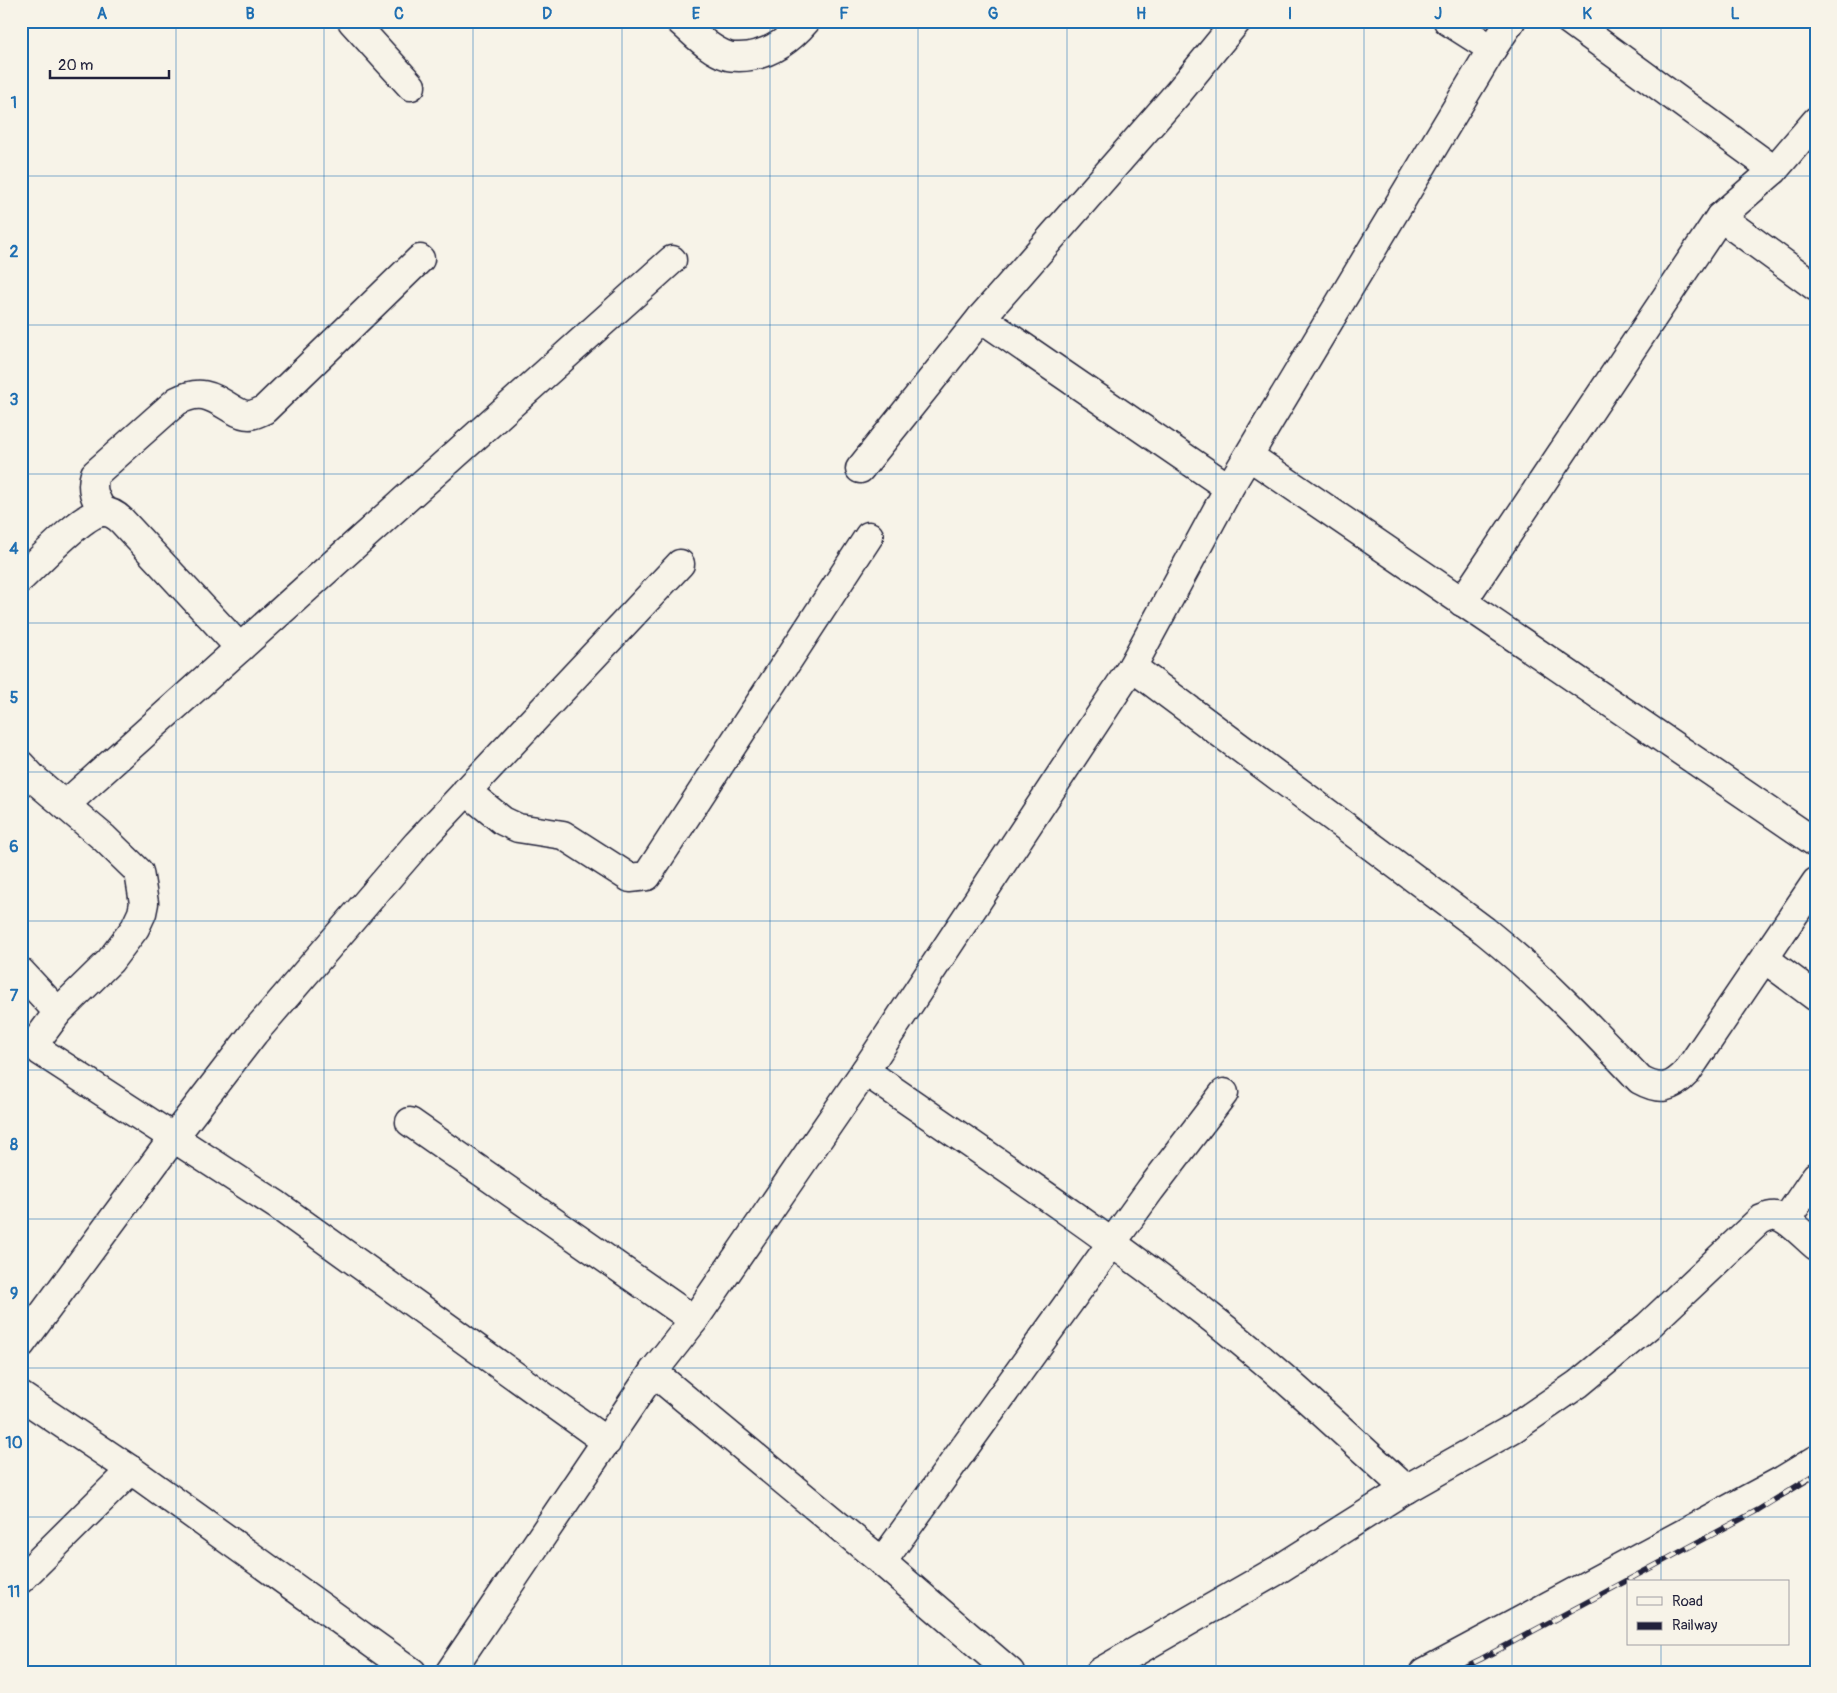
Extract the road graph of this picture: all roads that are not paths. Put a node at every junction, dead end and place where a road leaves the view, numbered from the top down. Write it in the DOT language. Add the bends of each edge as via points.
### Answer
graph roads {
  1 [pos="352,21"];
  2 [pos="680,21"];
  3 [pos="806,21"];
  4 [pos="1237,21"];
  5 [pos="1448,21"];
  6 [pos="1511,21"];
  7 [pos="1570,21"];
  8 [pos="1492,49"];
  9 [pos="410,86"];
  10 [pos="1816,121"];
  11 [pos="1774,170"];
  12 [pos="1720,217"];
  13 [pos="420,259"];
  14 [pos="672,260"];
  15 [pos="1816,287"];
  16 [pos="981,318"];
  17 [pos="1248,456"];
  18 [pos="860,469"];
  19 [pos="1229,488"];
  20 [pos="103,512"];
  21 [pos="870,536"];
  22 [pos="680,564"];
  23 [pos="21,578"];
  24 [pos="1462,602"];
  25 [pos="240,648"];
  26 [pos="1132,667"];
  27 [pos="21,765"];
  28 [pos="466,791"];
  29 [pos="65,805"];
  30 [pos="1816,843"];
  31 [pos="1816,882"];
  32 [pos="1765,959"];
  33 [pos="21,972"];
  34 [pos="1816,997"];
  35 [pos="58,1012"];
  36 [pos="29,1042"];
  37 [pos="865,1071"];
  38 [pos="1224,1093"];
  39 [pos="410,1122"];
  40 [pos="174,1137"];
  41 [pos="1816,1176"];
  42 [pos="1786,1220"];
  43 [pos="1113,1243"];
  44 [pos="1816,1246"];
  45 [pos="694,1320"];
  46 [pos="21,1344"];
  47 [pos="653,1372"];
  48 [pos="21,1396"];
  49 [pos="607,1442"];
  50 [pos="1816,1460"];
  51 [pos="131,1470"];
  52 [pos="1406,1489"];
  53 [pos="882,1562"];
  54 [pos="21,1579"];
  55 [pos="412,1672"];
  56 [pos="450,1672"];
  57 [pos="1010,1672"];
  58 [pos="1100,1672"];
  59 [pos="1425,1672"];
  1 -- 9 [label="street"];
  2 -- 3 [label="street" via="708,45 729,57 751,57 775,49"];
  4 -- 16 [label="street"];
  5 -- 8 [label="street"];
  6 -- 8 [label="street"];
  7 -- 11 [label="street"];
  8 -- 17 [label="street"];
  10 -- 11 [label="street"];
  11 -- 12 [label="street"];
  12 -- 15 [label="street"];
  12 -- 24 [label="street"];
  13 -- 20 [label="street" via="264,410 242,414 204,394 177,401 95,474 93,493"];
  14 -- 25 [label="street"];
  16 -- 18 [label="street"];
  16 -- 19 [label="street"];
  17 -- 19 [label="street"];
  17 -- 24 [label="street"];
  19 -- 26 [label="street"];
  20 -- 23 [label="street" via="82,522"];
  20 -- 25 [label="street" via="110,512 122,522"];
  21 -- 28 [label="street" via="647,876 630,878 563,835 518,828 503,821"];
  22 -- 28 [label="street"];
  24 -- 30 [label="street"];
  25 -- 29 [label="street"];
  26 -- 32 [label="street" via="1492,936 1563,999 1640,1080 1650,1086 1674,1084 1687,1072"];
  26 -- 37 [label="street"];
  27 -- 29 [label="street"];
  28 -- 40 [label="street" via="254,1033"];
  29 -- 35 [label="street" via="139,872 144,903 134,928 110,961"];
  31 -- 32 [label="street"];
  32 -- 34 [label="street"];
  33 -- 35 [label="street"];
  35 -- 36 [label="street" via="38,1039"];
  36 -- 40 [label="street"];
  37 -- 43 [label="street"];
  37 -- 45 [label="street"];
  38 -- 43 [label="street"];
  39 -- 45 [label="street"];
  40 -- 46 [label="street"];
  40 -- 49 [label="street" via="277,1205"];
  41 -- 42 [label="street"];
  42 -- 44 [label="street"];
  42 -- 52 [label="street" via="1778,1216 1760,1220 1648,1326 1578,1384 1514,1428"];
  43 -- 52 [label="street" via="1266,1363"];
  43 -- 53 [label="street"];
  45 -- 47 [label="street"];
  47 -- 49 [label="street"];
  47 -- 53 [label="street"];
  48 -- 51 [label="street"];
  49 -- 56 [label="street"];
  50 -- 59 [label="street"];
  51 -- 54 [label="street"];
  51 -- 55 [label="street"];
  52 -- 58 [label="street" via="1276,1571"];
  53 -- 57 [label="street"];
}
